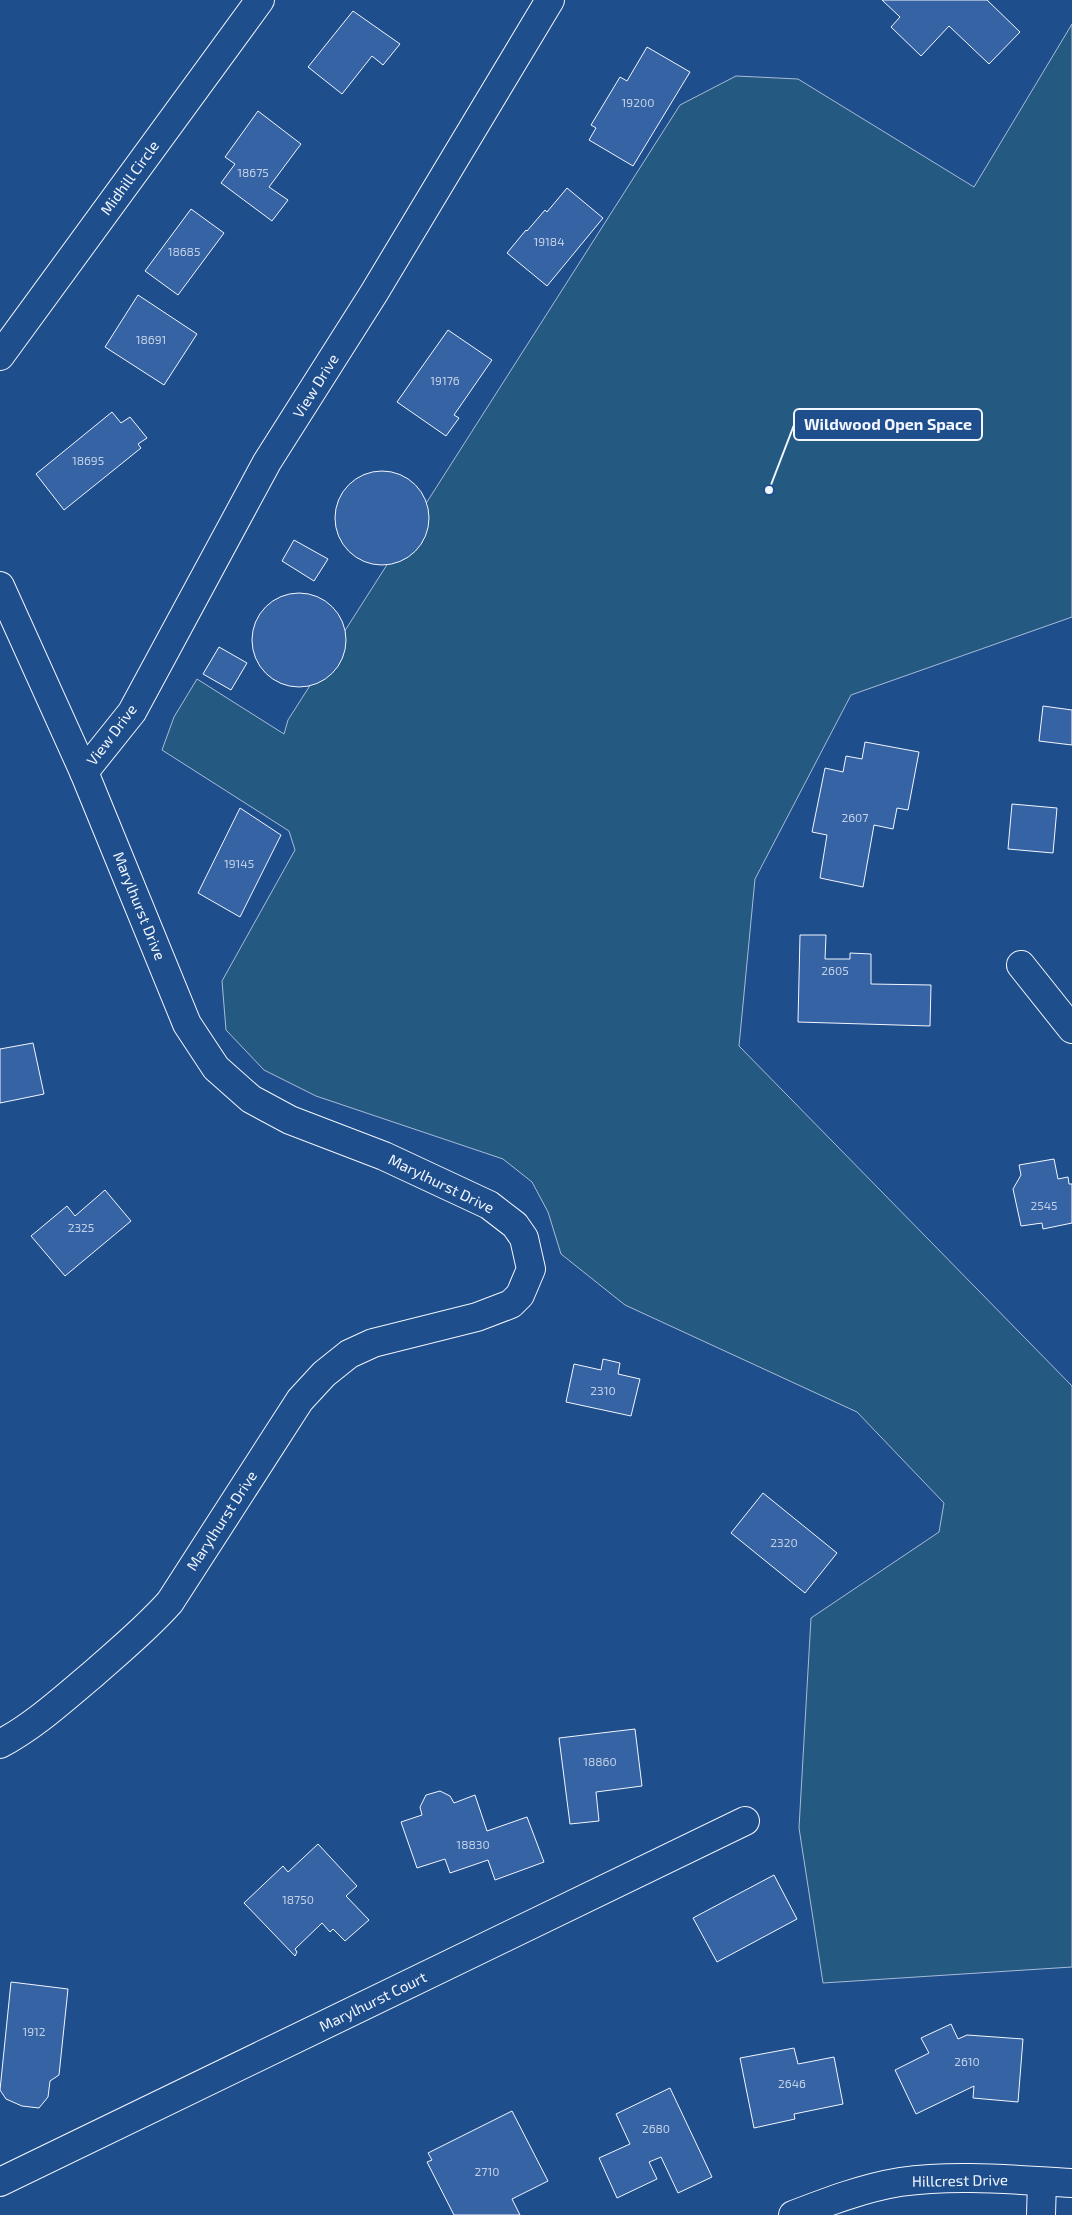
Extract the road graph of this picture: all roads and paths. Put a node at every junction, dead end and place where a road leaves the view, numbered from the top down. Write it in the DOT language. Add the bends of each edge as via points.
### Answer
graph roads {
  1 [pos="260,0"];
  2 [pos="550,0"];
  3 [pos="0,356"];
  4 [pos="0,586"];
  5 [pos="84,772"];
  6 [pos="1021,965"];
  7 [pos="1072,1028"];
  8 [pos="0,1744"];
  9 [pos="745,1821"];
  10 [pos="0,2182"];
  11 [pos="1042,2182"];
  12 [pos="1072,2183"];
  13 [pos="793,2215"];
  14 [pos="1041,2215"];
  1 -- 3 [label="street, Midhill Circle"];
  2 -- 5 [label="street, View Drive" via="379,285 268,462 132,712"];
  4 -- 5 [label="street, Marylhurst Drive"];
  5 -- 8 [label="street, Marylhurst Drive" via="187,1024 216,1068 251,1099 290,1120 384,1156 490,1204 515,1225 524,1238 531,1268 520,1295 512,1304 477,1317 373,1343 349,1354 324,1374 300,1400 170,1602 148,1627 62,1701 19,1734"];
  6 -- 7 [label="street"];
  9 -- 10 [label="street, Marylhurst Court"];
  11 -- 12 [label="street, Hillcrest Drive"];
  11 -- 13 [label="street, Hillcrest Drive" via="942,2178 898,2183 831,2200"];
  11 -- 14 [label="street"];
}
